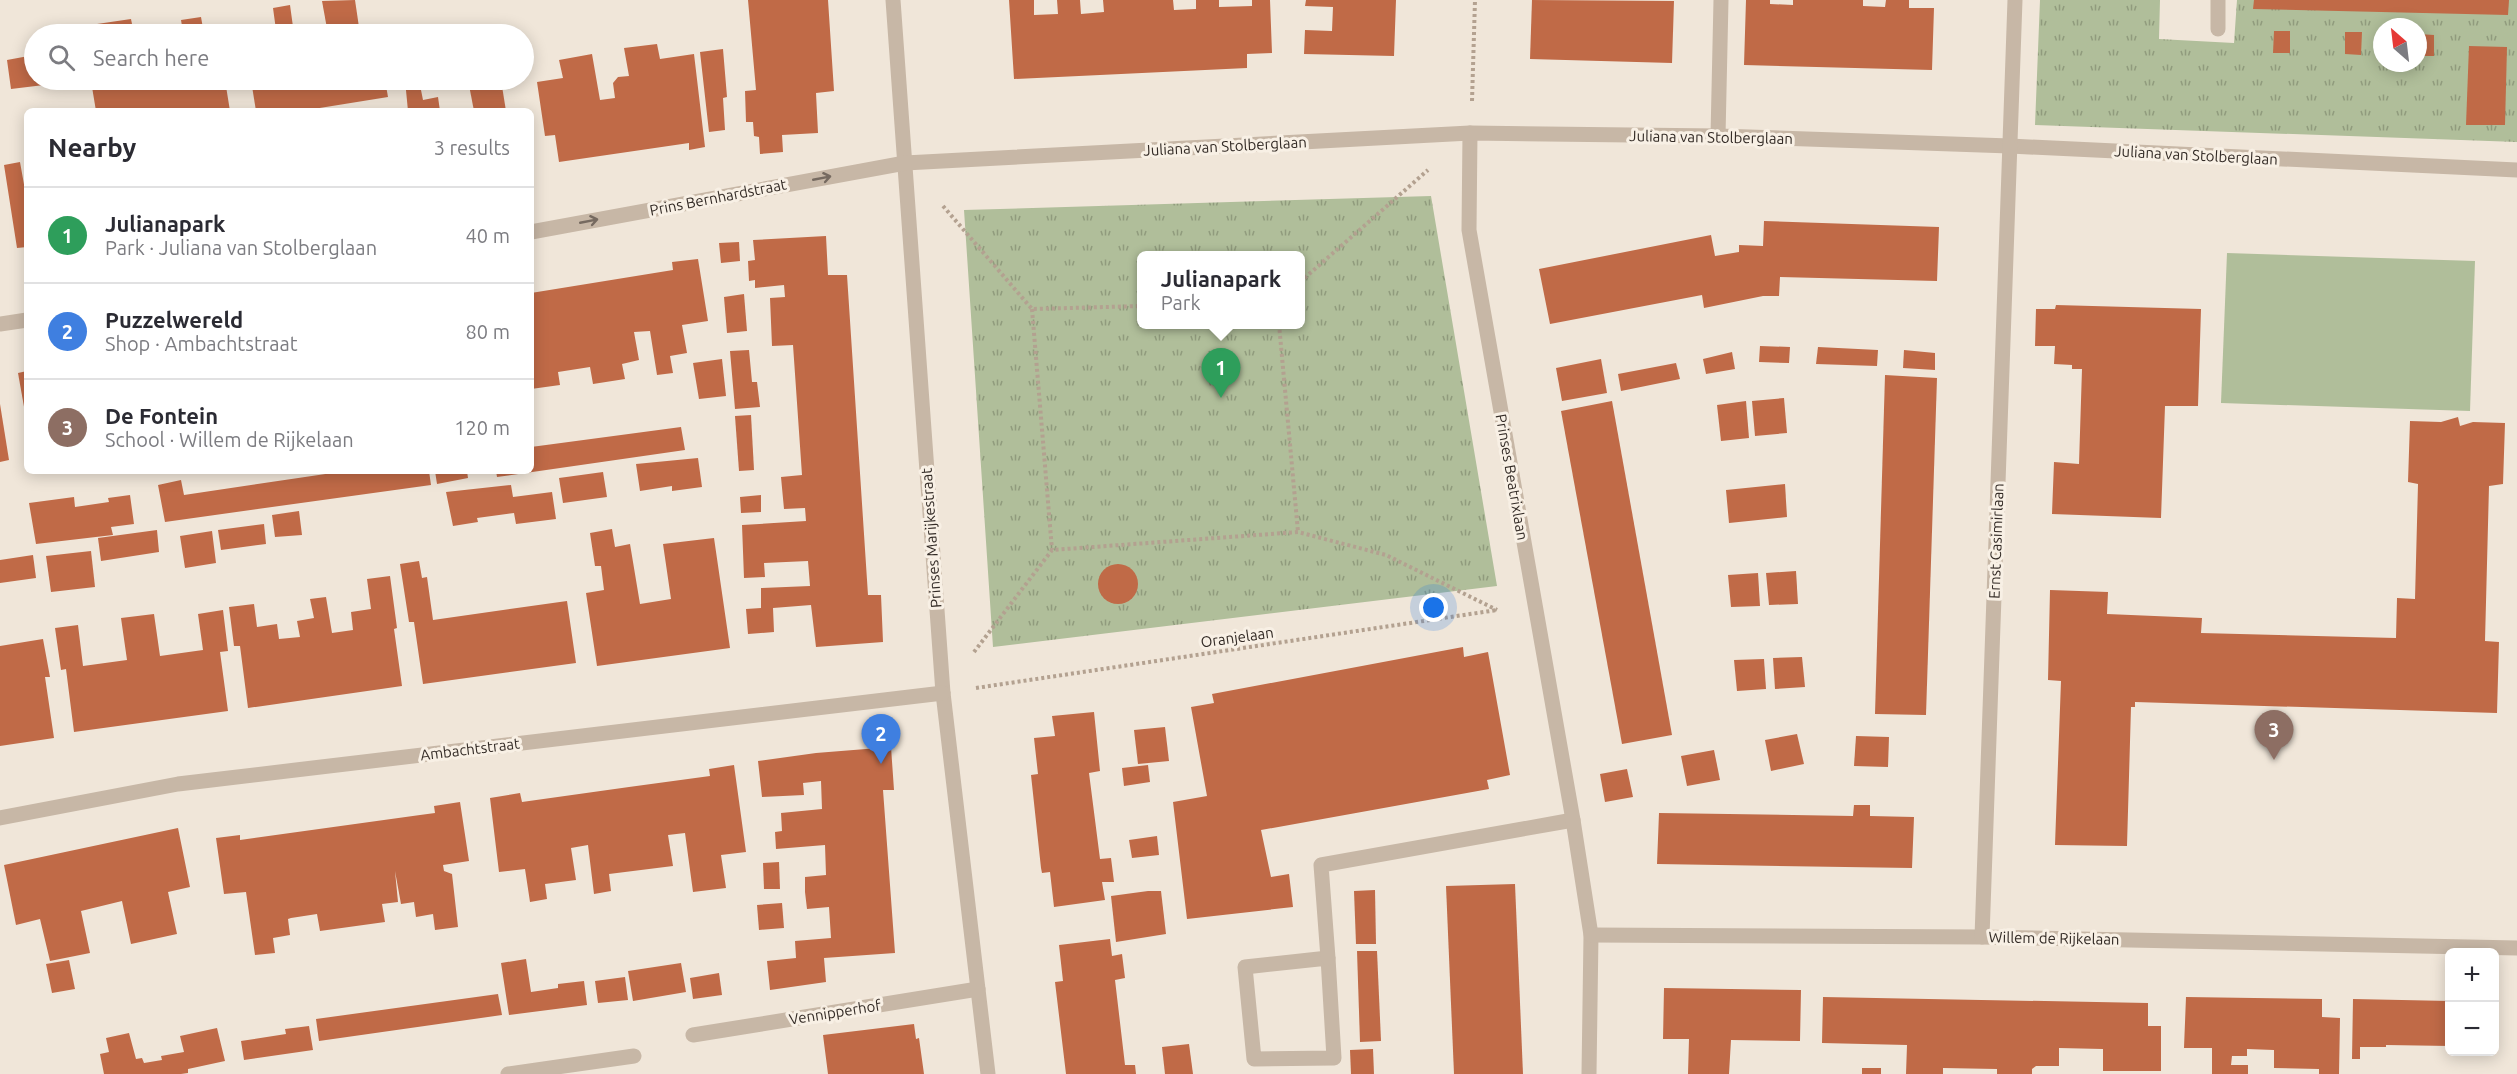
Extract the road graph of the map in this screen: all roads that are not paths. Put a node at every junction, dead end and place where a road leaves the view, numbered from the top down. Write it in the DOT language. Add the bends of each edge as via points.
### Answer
graph roads {
  1 [pos="893,0"];
  2 [pos="1721,0"];
  3 [pos="2015,0"];
  4 [pos="2218,0"];
  5 [pos="2218,29"];
  6 [pos="1470,133"];
  7 [pos="1718,136"];
  8 [pos="2010,146"];
  9 [pos="905,163"];
  10 [pos="2517,170"];
  11 [pos="534,231"];
  12 [pos="24,320"];
  13 [pos="0,324"];
  14 [pos="943,693"];
  15 [pos="0,818"];
  16 [pos="1574,820"];
  17 [pos="1591,935"];
  18 [pos="1982,937"];
  19 [pos="2517,948"];
  20 [pos="1328,958"];
  21 [pos="978,989"];
  22 [pos="693,1035"];
  23 [pos="634,1056"];
  24 [pos="508,1074"];
  25 [pos="988,1074"];
  26 [pos="1589,1074"];
  1 -- 9 [label="street, Prinses Marijkestraat"];
  2 -- 7 [label="street"];
  3 -- 8 [label="street, Ernst Casimirlaan"];
  4 -- 5 [label="street"];
  6 -- 7 [label="street, Juliana van Stolberglaan"];
  6 -- 9 [label="street, Juliana van Stolberglaan"];
  6 -- 16 [label="street, Prinses Beatrixlaan" via="1469,230"];
  7 -- 8 [label="street, Juliana van Stolberglaan"];
  8 -- 10 [label="street, Juliana van Stolberglaan"];
  8 -- 18 [label="street, Ernst Casimirlaan"];
  11 -- 9 [label="street, Prins Bernhardstraat, one-way"];
  9 -- 14 [label="street, Prinses Marijkestraat"];
  12 -- 13 [label="street"];
  14 -- 15 [label="street, Ambachtstraat" via="178,784"];
  14 -- 21 [label="street, Prinses Marijkestraat"];
  16 -- 17 [label="street, Prinses Beatrixlaan"];
  16 -- 20 [label="street" via="1321,865"];
  17 -- 18 [label="street, Willem de Rijkelaan"];
  17 -- 26 [label="street, Prinses Beatrixlaan"];
  18 -- 19 [label="street, Willem de Rijkelaan"];
  20 -- 20 [label="street" via="1245,967 1254,1059 1334,1058"];
  21 -- 22 [label="street, Vennipperhof"];
  21 -- 25 [label="street, Prinses Marijkestraat"];
  23 -- 24 [label="street"];
}
